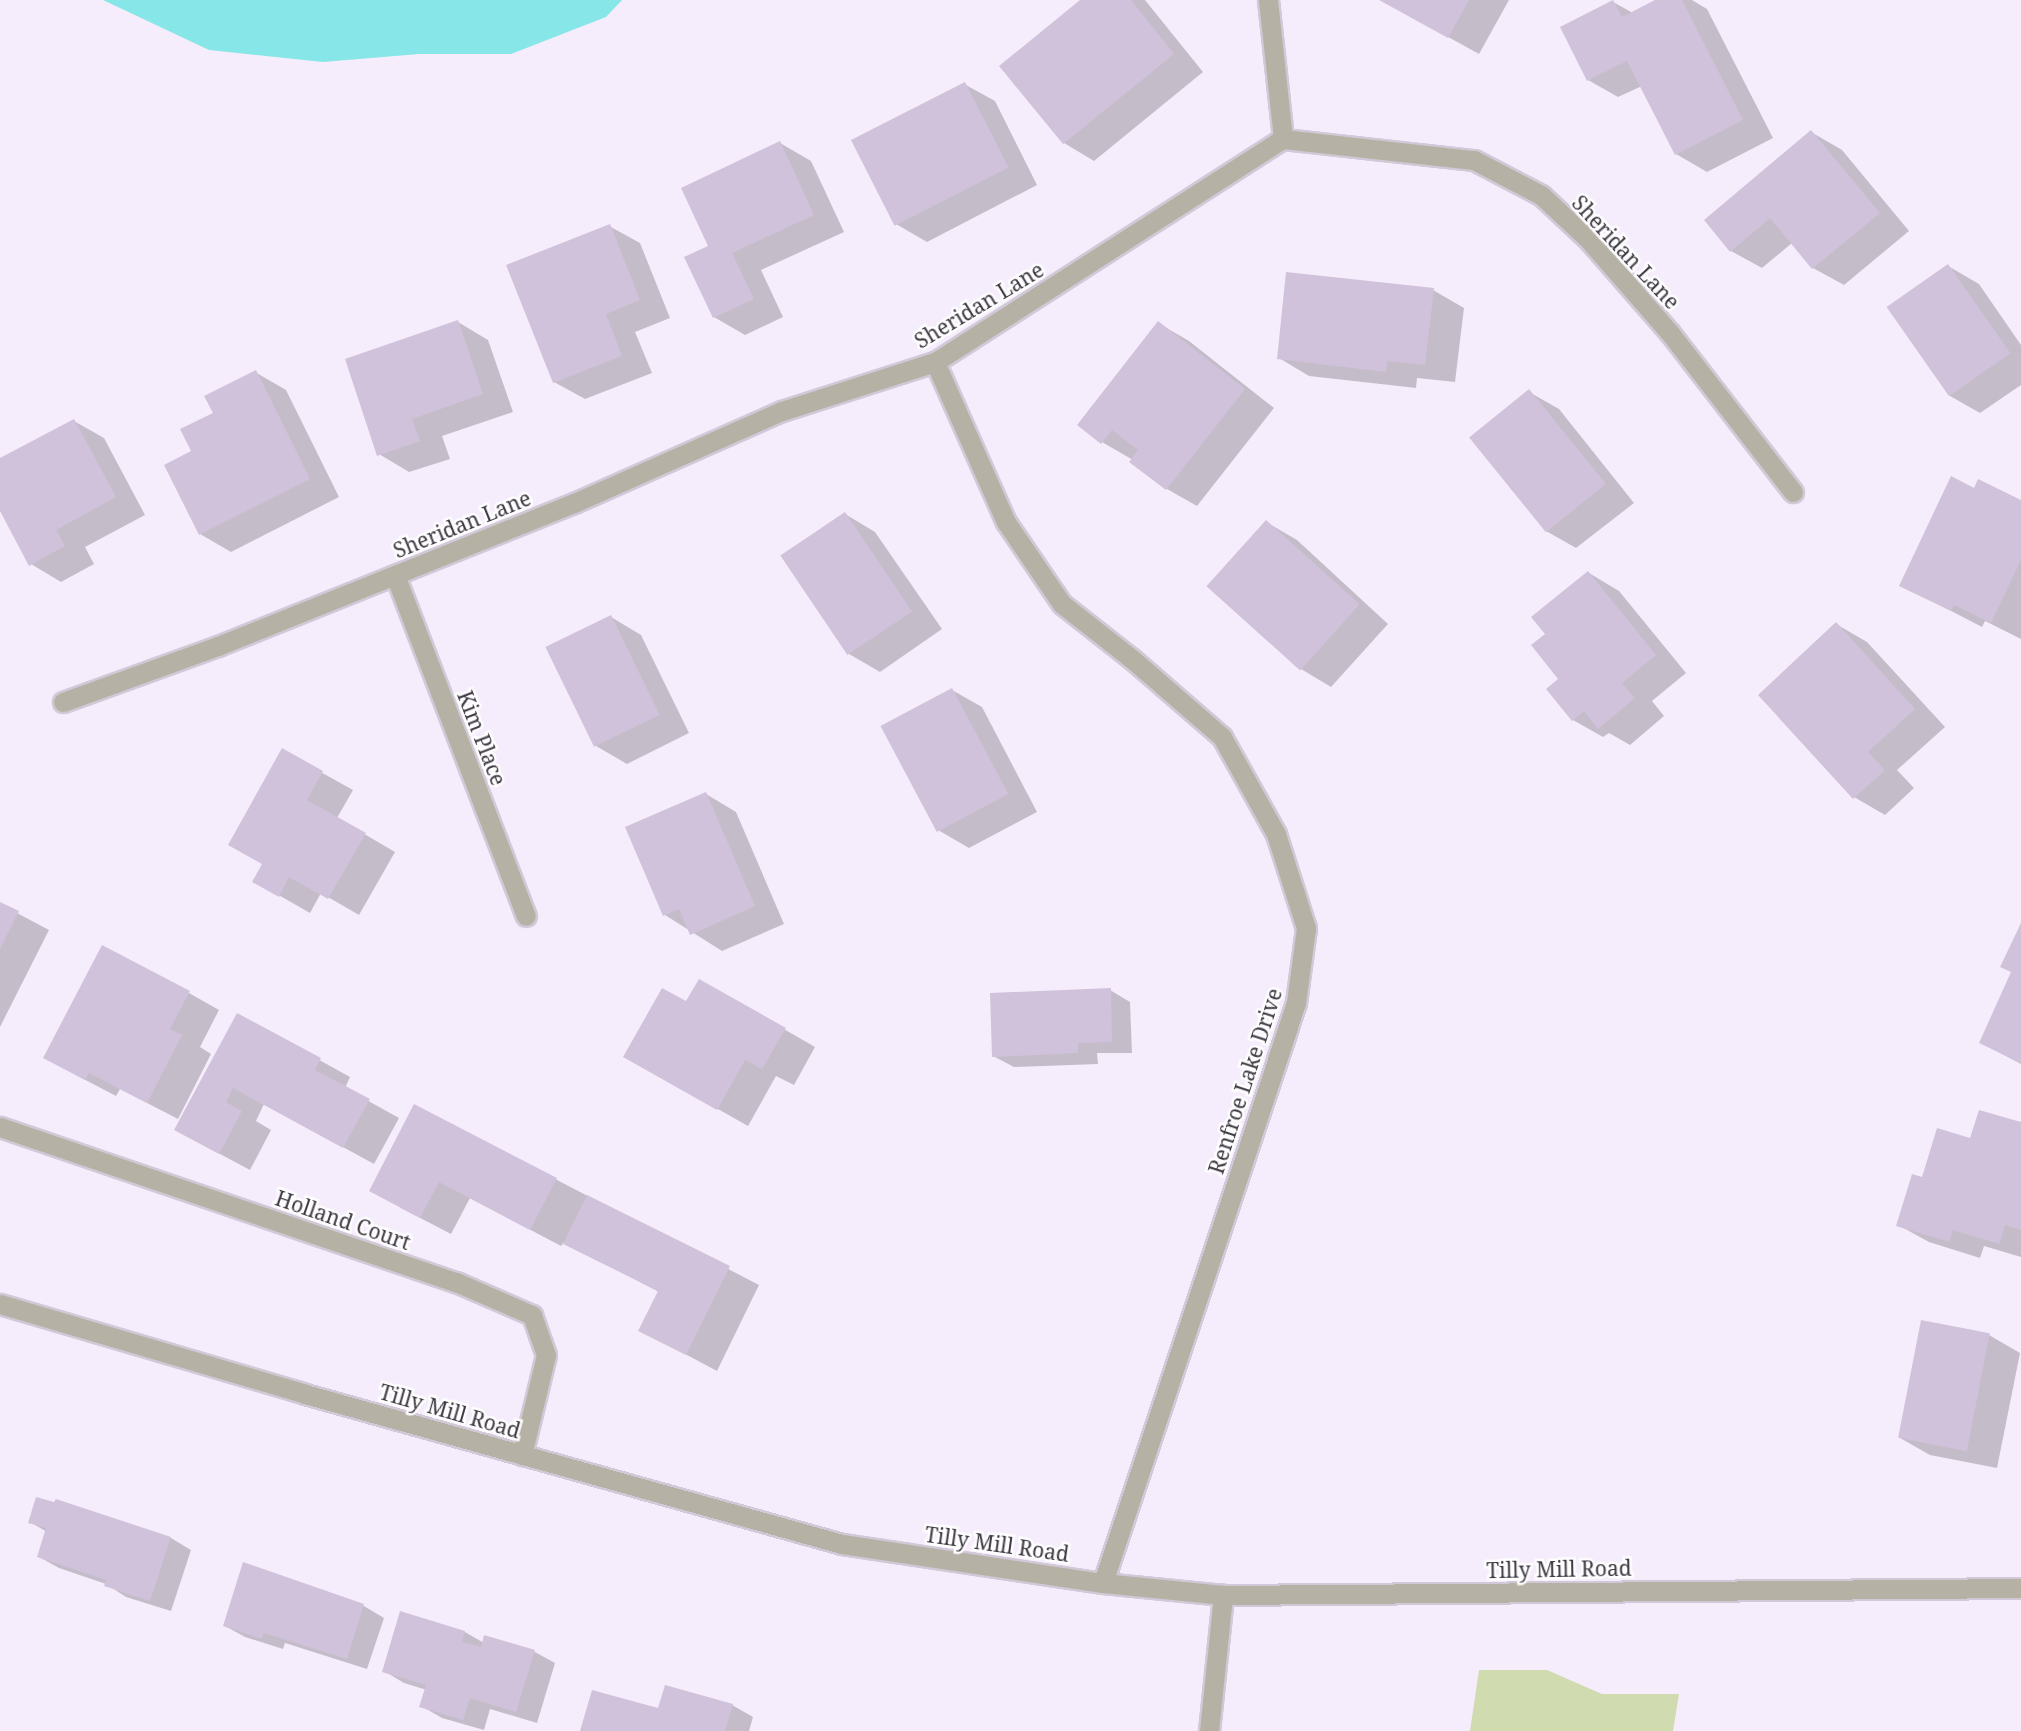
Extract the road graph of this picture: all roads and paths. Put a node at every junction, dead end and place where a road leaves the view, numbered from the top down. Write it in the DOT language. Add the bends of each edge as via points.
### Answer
graph roads {
  1 [pos="1268,0"];
  2 [pos="1283,139"];
  3 [pos="935,362"];
  4 [pos="1793,492"];
  5 [pos="395,576"];
  6 [pos="63,702"];
  7 [pos="526,916"];
  8 [pos="0,1127"];
  9 [pos="0,1304"];
  10 [pos="522,1455"];
  11 [pos="1103,1583"];
  12 [pos="2021,1588"];
  13 [pos="1223,1595"];
  14 [pos="1209,1731"];
  1 -- 2 [label="street"];
  2 -- 3 [label="street, Sheridan Lane"];
  2 -- 4 [label="street, Sheridan Lane" via="1475,160 1541,195 1588,239 1670,333"];
  3 -- 5 [label="street, Sheridan Lane" via="782,411"];
  3 -- 11 [label="street, Renfroe Lake Drive" via="1006,522 1062,604 1222,737 1276,834 1306,928 1296,1003"];
  5 -- 6 [label="street, Sheridan Lane"];
  5 -- 7 [label="street, Kim Place"];
  8 -- 10 [label="street, Holland Court" via="456,1282 532,1315 546,1355"];
  9 -- 10 [label="street, Tilly Mill Road"];
  10 -- 11 [label="street, Tilly Mill Road" via="842,1545"];
  11 -- 13 [label="street, Tilly Mill Road"];
  12 -- 13 [label="street, Tilly Mill Road"];
  13 -- 14 [label="street"];
}
